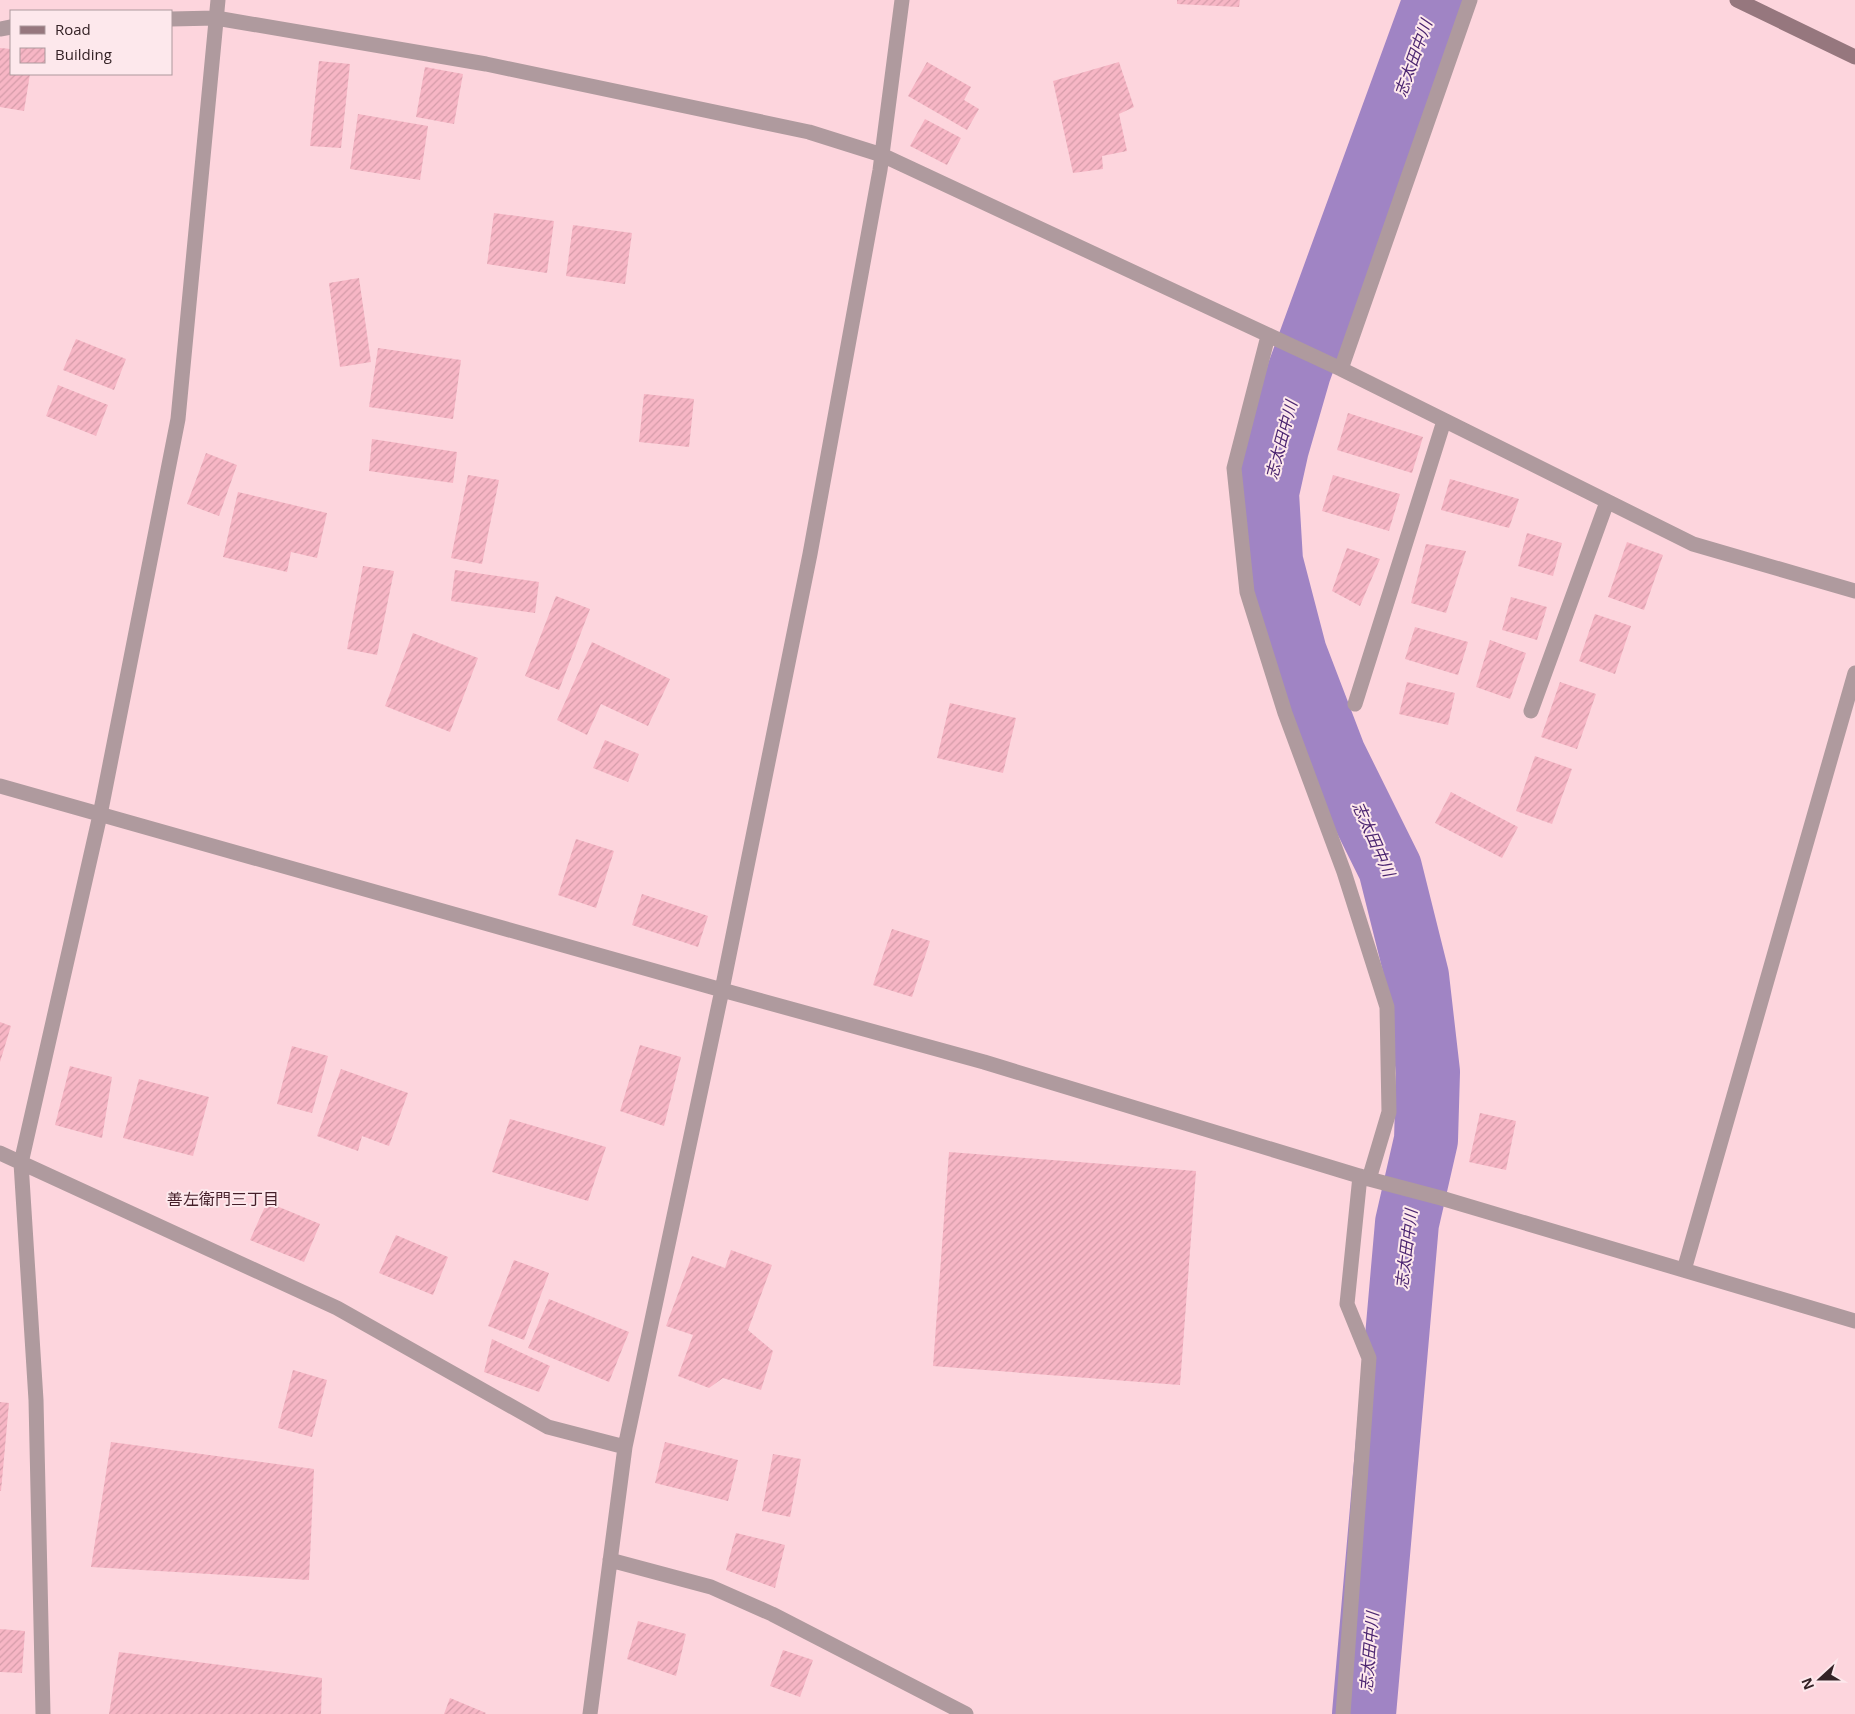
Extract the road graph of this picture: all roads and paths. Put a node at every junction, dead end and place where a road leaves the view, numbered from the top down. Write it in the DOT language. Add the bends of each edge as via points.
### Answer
graph roads {
  1 [pos="218,0"];
  2 [pos="902,0"];
  3 [pos="1470,0"];
  4 [pos="1737,0"];
  5 [pos="216,18"];
  6 [pos="172,19"];
  7 [pos="1855,57"];
  8 [pos="882,155"];
  9 [pos="1274,339"];
  10 [pos="1341,370"];
  11 [pos="1444,421"];
  12 [pos="1607,502"];
  13 [pos="1855,592"];
  14 [pos="1855,673"];
  15 [pos="1355,704"];
  16 [pos="1531,711"];
  17 [pos="0,786"];
  18 [pos="100,814"];
  19 [pos="722,990"];
  20 [pos="0,1153"];
  21 [pos="21,1163"];
  22 [pos="1364,1178"];
  23 [pos="1684,1270"];
  24 [pos="1855,1321"];
  25 [pos="625,1448"];
  26 [pos="610,1560"];
  27 [pos="43,1714"];
  28 [pos="590,1714"];
  29 [pos="966,1714"];
  30 [pos="1342,1714"];
  1 -- 5 [label="street"];
  2 -- 8 [label="street"];
  3 -- 10 [label="street"];
  4 -- 7 [label="street"];
  5 -- 6 [label="street"];
  5 -- 8 [label="street" via="486,64 809,132"];
  5 -- 18 [label="street" via="178,418"];
  8 -- 9 [label="street"];
  8 -- 19 [label="street" via="810,554"];
  9 -- 10 [label="street"];
  9 -- 22 [label="street" via="1234,468 1247,592 1285,713 1344,872 1387,1007 1389,1112"];
  10 -- 11 [label="street"];
  11 -- 12 [label="street"];
  11 -- 15 [label="street"];
  12 -- 13 [label="street" via="1693,544"];
  12 -- 16 [label="street"];
  14 -- 23 [label="street"];
  17 -- 18 [label="street"];
  18 -- 19 [label="street"];
  18 -- 21 [label="street"];
  19 -- 22 [label="street" via="984,1062"];
  19 -- 25 [label="street"];
  20 -- 21 [label="street"];
  21 -- 25 [label="street" via="337,1308 548,1427"];
  21 -- 27 [label="street" via="36,1400"];
  22 -- 23 [label="street"];
  22 -- 30 [label="street" via="1346,1304 1368,1358"];
  23 -- 24 [label="street"];
  25 -- 26 [label="street"];
  26 -- 28 [label="street"];
  26 -- 29 [label="street" via="711,1587 772,1614"];
}
